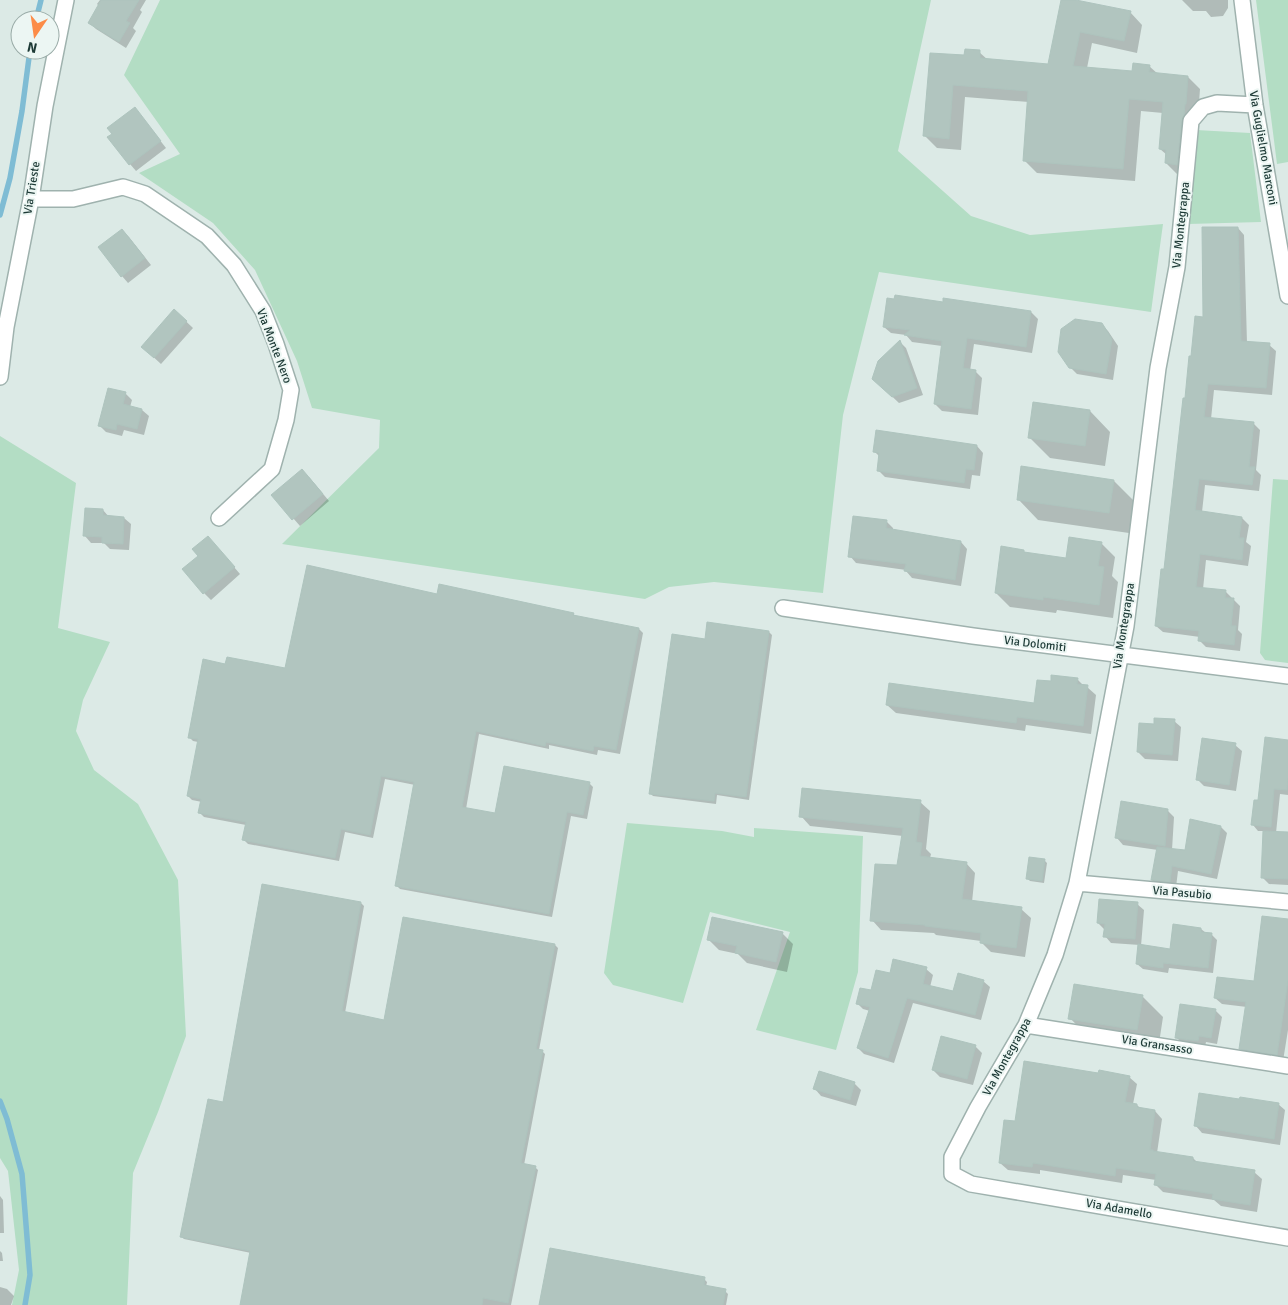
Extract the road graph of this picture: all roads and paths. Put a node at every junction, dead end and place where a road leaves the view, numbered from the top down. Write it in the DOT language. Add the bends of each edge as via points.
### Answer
graph roads {
  1 [pos="66,0"];
  2 [pos="1242,0"];
  3 [pos="1255,105"];
  4 [pos="31,199"];
  5 [pos="1288,296"];
  6 [pos="0,377"];
  7 [pos="219,518"];
  8 [pos="783,608"];
  9 [pos="1121,654"];
  10 [pos="1288,676"];
  11 [pos="1077,883"];
  12 [pos="1288,902"];
  13 [pos="1026,1025"];
  14 [pos="1288,1066"];
  15 [pos="952,1174"];
  16 [pos="1288,1238"];
  1 -- 4 [label="street, Via Trieste"];
  2 -- 3 [label="street, Via Guglielmo Marconi"];
  3 -- 5 [label="street, Via Guglielmo Marconi"];
  3 -- 9 [label="street, Via Montegrappa" via="1217,103 1203,107 1191,121 1177,267 1158,368"];
  4 -- 6 [label="street, Via Trieste" via="6,327"];
  4 -- 7 [label="street, Via Monte Nero" via="73,199 123,187 145,194 207,236 234,265 263,311 291,390 286,420 272,469"];
  8 -- 9 [label="street, Via Dolomiti"];
  9 -- 10 [label="street, Via Dolomiti"];
  9 -- 11 [label="street, Via Montegrappa"];
  11 -- 12 [label="street, Via Pasubio"];
  11 -- 13 [label="street, Via Montegrappa" via="1055,955"];
  13 -- 14 [label="street, Via Gransasso"];
  13 -- 15 [label="street, Via Montegrappa" via="952,1157"];
  15 -- 16 [label="street, Via Adamello" via="971,1184"];
}
